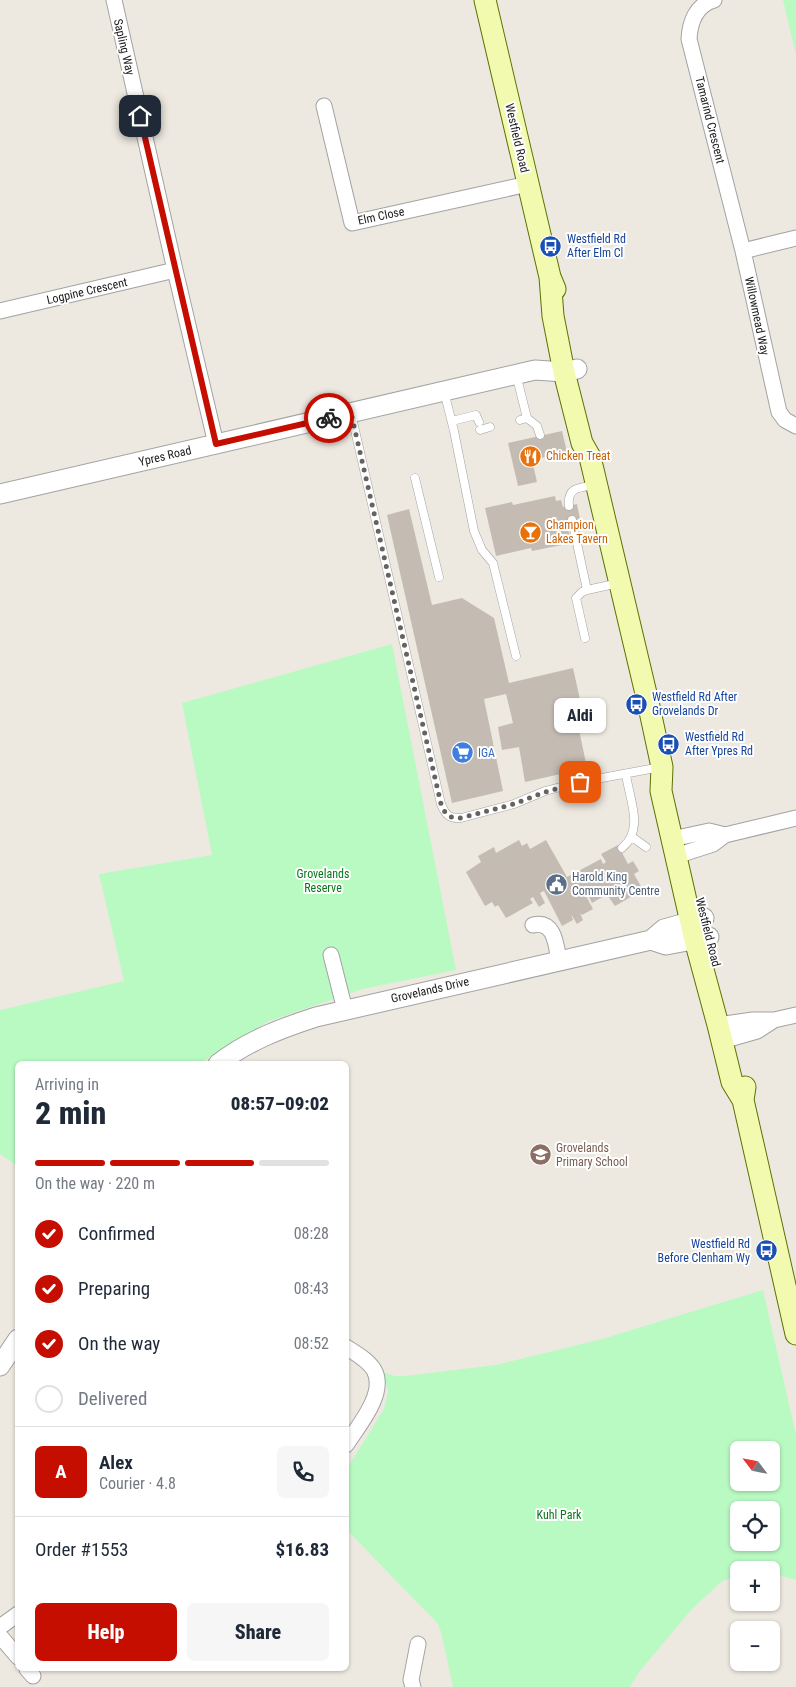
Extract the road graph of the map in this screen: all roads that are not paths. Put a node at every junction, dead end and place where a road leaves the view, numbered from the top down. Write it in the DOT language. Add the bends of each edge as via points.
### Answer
graph roads {
  1 [pos="114,0"];
  2 [pos="485,0"];
  3 [pos="714,0"];
  4 [pos="324,106"];
  5 [pos="528,184"];
  6 [pos="796,238"];
  7 [pos="743,251"];
  8 [pos="175,270"];
  9 [pos="0,311"];
  10 [pos="569,361"];
  11 [pos="516,374"];
  12 [pos="444,391"];
  13 [pos="351,413"];
  14 [pos="452,421"];
  15 [pos="796,426"];
  16 [pos="490,427"];
  17 [pos="540,435"];
  18 [pos="216,444"];
  19 [pos="415,478"];
  20 [pos="596,484"];
  21 [pos="0,494"];
  22 [pos="569,506"];
  23 [pos="572,520"];
  24 [pos="439,577"];
  25 [pos="619,583"];
  26 [pos="587,590"];
  27 [pos="585,638"];
  28 [pos="516,656"];
  29 [pos="662,767"];
  30 [pos="626,774"];
  31 [pos="796,818"];
  32 [pos="632,837"];
  33 [pos="680,846"];
  34 [pos="646,847"];
  35 [pos="622,848"];
  36 [pos="533,924"];
  37 [pos="700,929"];
  38 [pos="331,955"];
  39 [pos="559,961"];
  40 [pos="345,1010"];
  41 [pos="796,1015"];
  42 [pos="727,1032"];
  43 [pos="223,1061"];
  44 [pos="796,1334"];
  45 [pos="15,1344"];
  46 [pos="349,1349"];
  47 [pos="0,1366"];
  48 [pos="349,1440"];
  49 [pos="15,1616"];
  50 [pos="0,1627"];
  51 [pos="0,1636"];
  52 [pos="418,1644"];
  53 [pos="15,1654"];
  54 [pos="413,1687"];
  1 -- 8 [label="street, Sapling Way"];
  2 -- 5 [label="main road, Westfield Road"];
  3 -- 7 [label="street, Tamarind Crescent" via="700,7 690,26 689,39"];
  4 -- 5 [label="street, Elm Close" via="352,223"];
  5 -- 10 [label="main road, Westfield Road" via="550,277 565,313"];
  6 -- 7 [label="street"];
  7 -- 15 [label="street, Willowmead Way" via="779,412"];
  8 -- 9 [label="street, Logpine Crescent"];
  8 -- 18 [label="street, Sapling Way"];
  10 -- 11 [label="street, Ypres Road"];
  10 -- 20 [label="main road, Westfield Road" via="594,441 590,457"];
  11 -- 12 [label="street, Ypres Road"];
  11 -- 17 [label="lane" via="523,419 537,426"];
  12 -- 13 [label="street, Ypres Road"];
  12 -- 14 [label="lane"];
  13 -- 18 [label="street, Ypres Road"];
  13 -- 30 [label="lane" via="445,813 452,818 461,818 580,782"];
  14 -- 16 [label="lane" via="476,415 480,426"];
  14 -- 28 [label="lane" via="474,530 482,550 493,563"];
  18 -- 21 [label="street, Ypres Road"];
  19 -- 24 [label="lane"];
  20 -- 22 [label="lane" via="571,492"];
  20 -- 25 [label="main road, Westfield Road"];
  23 -- 26 [label="lane"];
  25 -- 26 [label="lane"];
  25 -- 29 [label="main road, Westfield Road"];
  26 -- 27 [label="lane" via="576,598"];
  29 -- 30 [label="lane"];
  29 -- 33 [label="main road, Westfield Road" via="674,787"];
  30 -- 32 [label="lane" via="635,820"];
  31 -- 33 [label="street" via="724,834 709,831"];
  32 -- 34 [label="lane"];
  32 -- 35 [label="lane"];
  33 -- 37 [label="main road, Westfield Road"];
  36 -- 39 [label="street" via="540,923 549,928"];
  37 -- 39 [label="street, Grovelands Drive" via="666,945 651,940"];
  37 -- 42 [label="main road, Westfield Road"];
  38 -- 40 [label="street"];
  39 -- 40 [label="street, Grovelands Drive"];
  40 -- 43 [label="street, Grovelands Drive" via="275,1032"];
  41 -- 42 [label="street"];
  42 -- 44 [label="main road, Westfield Road" via="745,1080 743,1100"];
  45 -- 47 [label="street"];
  46 -- 48 [label="street" via="374,1370 377,1383 374,1402"];
  49 -- 50 [label="street"];
  51 -- 53 [label="street"];
  52 -- 54 [label="street" via="411,1680"];
}
